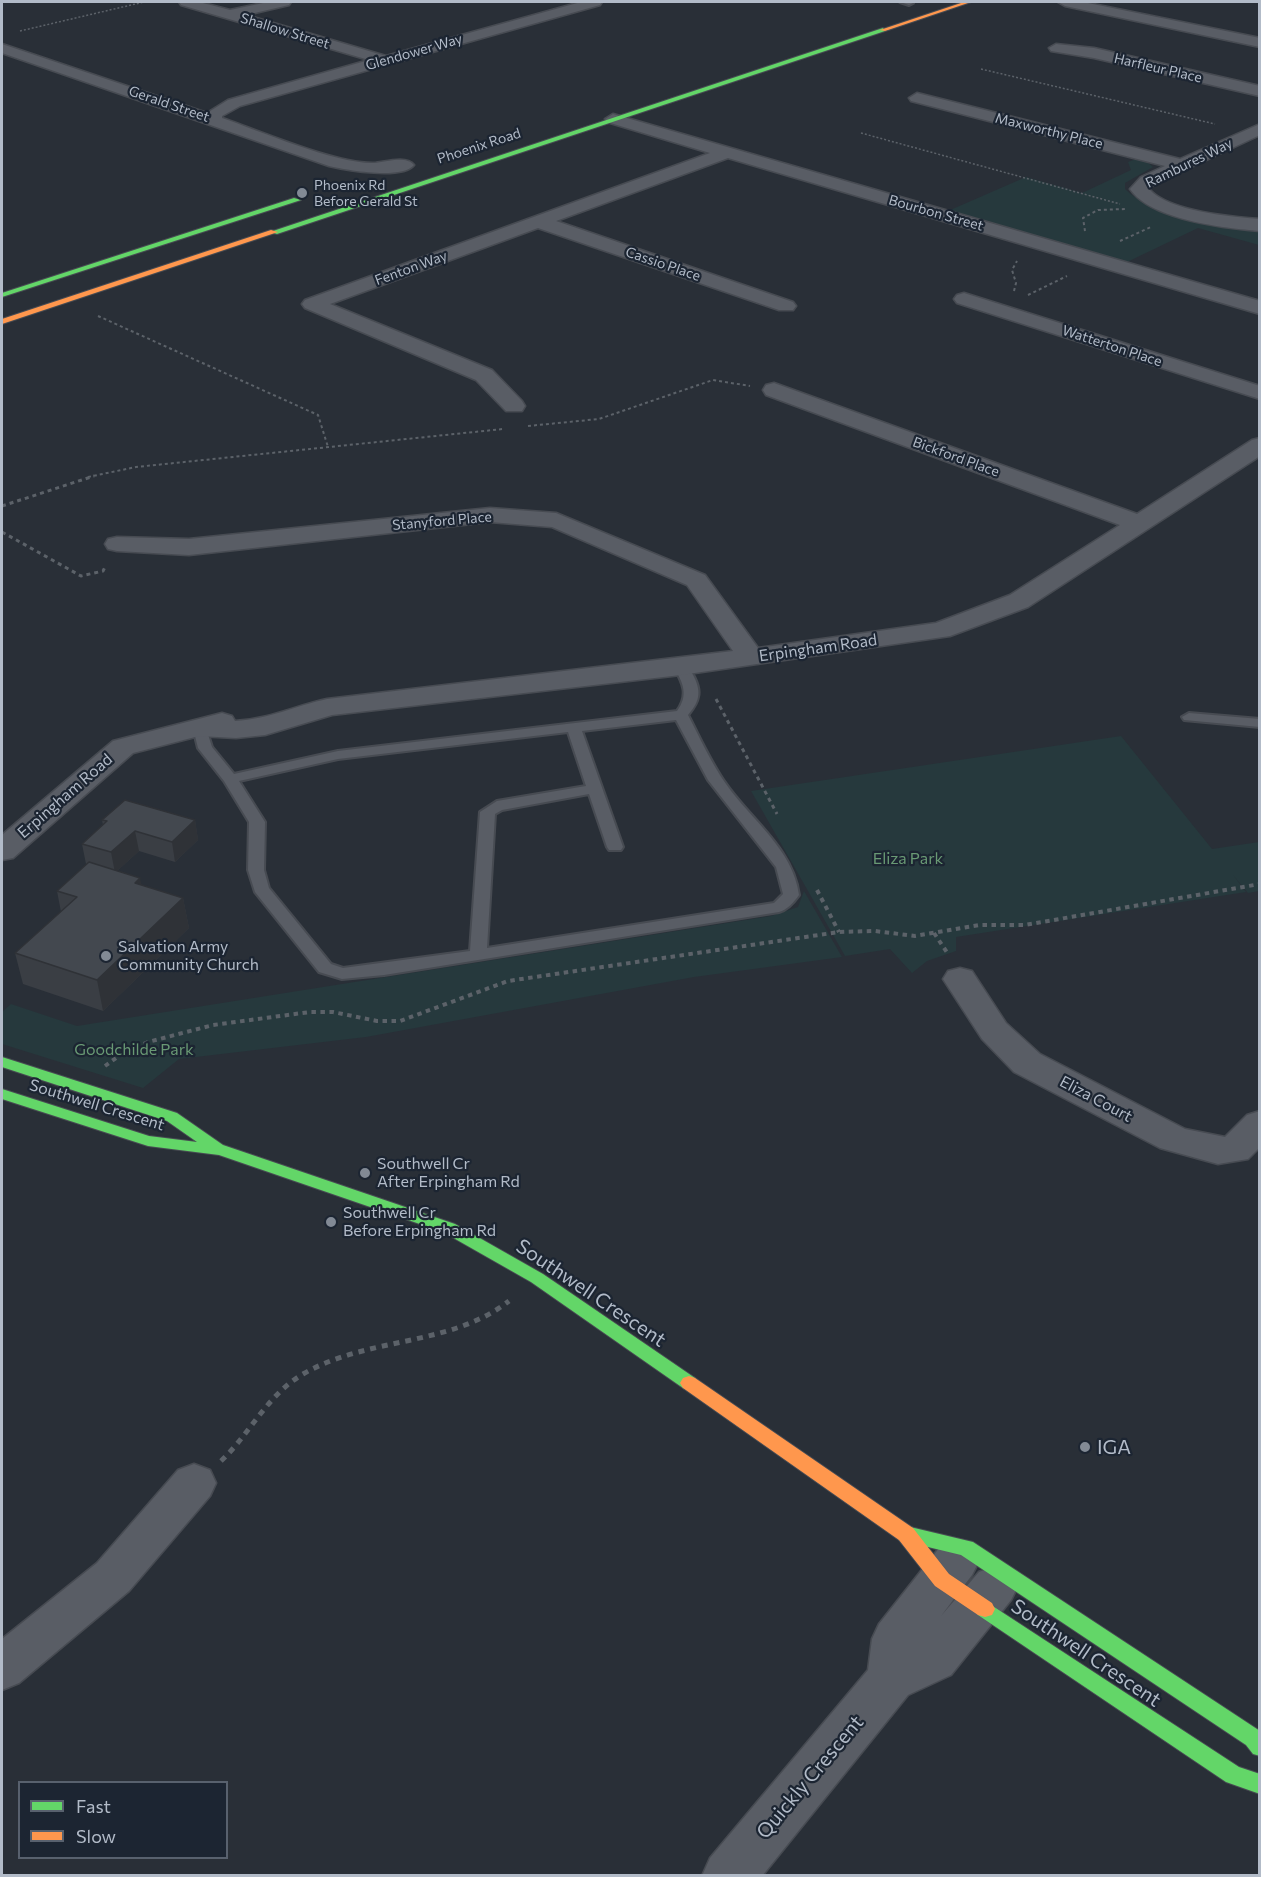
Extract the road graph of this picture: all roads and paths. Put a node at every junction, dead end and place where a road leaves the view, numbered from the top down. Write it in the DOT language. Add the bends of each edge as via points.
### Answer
graph roads {
  1 [pos="144,2"];
  2 [pos="186,2"];
  3 [pos="284,2"];
  4 [pos="594,2"];
  5 [pos="908,2"];
  6 [pos="968,2"];
  7 [pos="1065,2"];
  8 [pos="886,10"];
  9 [pos="232,15"];
  10 [pos="12,33"];
  11 [pos="817,39"];
  12 [pos="1260,43"];
  13 [pos="839,44"];
  14 [pos="2,48"];
  15 [pos="1056,48"];
  16 [pos="384,60"];
  17 [pos="981,69"];
  18 [pos="1260,91"];
  19 [pos="917,98"];
  20 [pos="234,103"];
  21 [pos="173,106"];
  22 [pos="213,119"];
  23 [pos="613,119"];
  24 [pos="1255,131"];
  25 [pos="861,134"];
  26 [pos="725,153"];
  27 [pos="335,162"];
  28 [pos="410,163"];
  29 [pos="1181,165"];
  30 [pos="354,179"];
  31 [pos="306,197"];
  32 [pos="1168,205"];
  33 [pos="1137,209"];
  34 [pos="540,222"];
  35 [pos="1154,225"];
  36 [pos="1260,225"];
  37 [pos="1044,244"];
  38 [pos="1098,252"];
  39 [pos="2,295"];
  40 [pos="964,299"];
  41 [pos="786,306"];
  42 [pos="1260,308"];
  43 [pos="999,310"];
  44 [pos="94,314"];
  45 [pos="2,322"];
  46 [pos="774,390"];
  47 [pos="1260,393"];
  48 [pos="514,406"];
  49 [pos="527,426"];
  50 [pos="503,429"];
  51 [pos="1260,445"];
  52 [pos="328,447"];
  53 [pos="1248,464"];
  54 [pos="2,506"];
  55 [pos="1138,523"];
  56 [pos="2,532"];
  57 [pos="117,544"];
  58 [pos="751,657"];
  59 [pos="689,666"];
  60 [pos="681,715"];
  61 [pos="1189,717"];
  62 [pos="1260,723"];
  63 [pos="573,726"];
  64 [pos="200,728"];
  65 [pos="230,778"];
  66 [pos="595,789"];
  67 [pos="779,819"];
  68 [pos="615,847"];
  69 [pos="2,851"];
  70 [pos="812,880"];
  71 [pos="1260,884"];
  72 [pos="839,932"];
  73 [pos="478,955"];
  74 [pos="960,979"];
  75 [pos="2,1062"];
  76 [pos="83,1088"];
  77 [pos="2,1094"];
  78 [pos="1260,1124"];
  79 [pos="220,1150"];
  80 [pos="537,1278"];
  81 [pos="194,1483"];
  82 [pos="906,1534"];
  83 [pos="954,1564"];
  84 [pos="992,1590"];
  85 [pos="2,1668"];
  86 [pos="891,1679"];
  87 [pos="1260,1747"];
  88 [pos="1260,1784"];
  89 [pos="728,1875"];
  1 -- 10 [label="path"];
  2 -- 9 [label="street, Shallow Street"];
  3 -- 9 [label="street"];
  4 -- 16 [label="street, Glendower Way"];
  5 -- 8 [label="main road"];
  6 -- 13 [label="main road, Phoenix Road"];
  7 -- 12 [label="street"];
  9 -- 16 [label="street, Shallow Street"];
  11 -- 13 [label="main road"];
  13 -- 23 [label="main road, Phoenix Road"];
  14 -- 21 [label="street, Gerald Street"];
  15 -- 18 [label="street, Harfleur Place"];
  16 -- 20 [label="street, Glendower Way"];
  17 -- 24 [label="path"];
  19 -- 29 [label="street, Maxworthy Place"];
  20 -- 21 [label="street, Glendower Way"];
  20 -- 22 [label="street, Glendower Way" via="214,113"];
  21 -- 22 [label="street, Gerald Street"];
  22 -- 27 [label="street, Gerald Street"];
  23 -- 26 [label="street, Bourbon Street"];
  23 -- 45 [label="main road, Phoenix Road"];
  24 -- 29 [label="street, Rambures Way"];
  25 -- 33 [label="path"];
  26 -- 34 [label="street, Fenton Way"];
  26 -- 37 [label="street, Bourbon Street"];
  27 -- 28 [label="street, Gerald Street" via="371,168"];
  27 -- 30 [label="street"];
  28 -- 30 [label="main road"];
  29 -- 32 [label="street, Rambures Way" via="1139,189 1148,199"];
  31 -- 39 [label="main road"];
  32 -- 33 [label="path"];
  32 -- 36 [label="street, Rambures Way" via="1241,224"];
  33 -- 38 [label="path" via="1098,210 1083,218 1085,236"];
  34 -- 41 [label="street, Cassio Place"];
  34 -- 48 [label="street, Fenton Way" via="312,304 484,375"];
  35 -- 38 [label="path"];
  37 -- 38 [label="street, Bourbon Street"];
  37 -- 43 [label="path" via="1019,258 1012,270 1014,293"];
  38 -- 42 [label="street, Bourbon Street"];
  38 -- 43 [label="path"];
  40 -- 43 [label="street, Watterton Place"];
  43 -- 47 [label="street, Watterton Place"];
  44 -- 52 [label="path" via="318,415"];
  46 -- 49 [label="path" via="713,380 599,419"];
  46 -- 55 [label="street, Bickford Place"];
  50 -- 52 [label="path"];
  51 -- 53 [label="street, Erpingham Road"];
  52 -- 54 [label="path" via="136,467 92,476"];
  53 -- 55 [label="street, Erpingham Road"];
  55 -- 58 [label="street, Erpingham Road" via="1019,601 942,630"];
  56 -- 57 [label="path" via="81,576 103,571"];
  57 -- 58 [label="street, Stanyford Place" via="189,547 490,515 556,520 696,580"];
  58 -- 59 [label="street, Erpingham Road"];
  59 -- 60 [label="lane" via="691,703"];
  59 -- 64 [label="street, Erpingham Road" via="327,707 283,725 241,731"];
  59 -- 67 [label="path"];
  60 -- 63 [label="lane"];
  60 -- 73 [label="lane" via="721,788 770,846 792,885 791,895 779,907"];
  61 -- 62 [label="lane"];
  63 -- 65 [label="lane" via="338,755"];
  63 -- 66 [label="lane"];
  64 -- 65 [label="lane" via="204,748"];
  64 -- 69 [label="street, Erpingham Road" via="123,747"];
  65 -- 73 [label="lane" via="256,822 256,870 261,889 325,968 342,974"];
  66 -- 68 [label="lane"];
  66 -- 73 [label="lane" via="497,806 488,812"];
  70 -- 72 [label="path"];
  71 -- 72 [label="path" via="1025,925 979,925 915,936"];
  72 -- 76 [label="path" via="508,981 422,1015 391,1022 335,1012 300,1012 196,1029 151,1041 114,1057"];
  74 -- 78 [label="street, Eliza Court" via="994,1030 1027,1063 1173,1139 1218,1151 1235,1150"];
  75 -- 76 [label="main road, Southwell Crescent"];
  76 -- 79 [label="main road, Southwell Crescent" via="172,1117"];
  77 -- 79 [label="main road, Southwell Crescent" via="148,1141"];
  79 -- 80 [label="main road, Southwell Crescent" via="448,1228"];
  80 -- 81 [label="path" via="500,1310 457,1328 364,1349 301,1375 261,1409 226,1457"];
  80 -- 82 [label="main road, Southwell Crescent"];
  81 -- 85 [label="street" via="113,1577"];
  82 -- 83 [label="main road, Southwell Crescent"];
  82 -- 83 [label="main road, Southwell Crescent"];
  83 -- 84 [label="main road, Southwell Crescent"];
  83 -- 84 [label="main road, Southwell Crescent"];
  83 -- 86 [label="street" via="896,1639"];
  84 -- 86 [label="street, Quickly Crescent" via="934,1660"];
  84 -- 87 [label="main road, Southwell Crescent" via="1253,1738"];
  84 -- 88 [label="main road, Southwell Crescent" via="1233,1775"];
  86 -- 89 [label="street, Quickly Crescent"];
}
